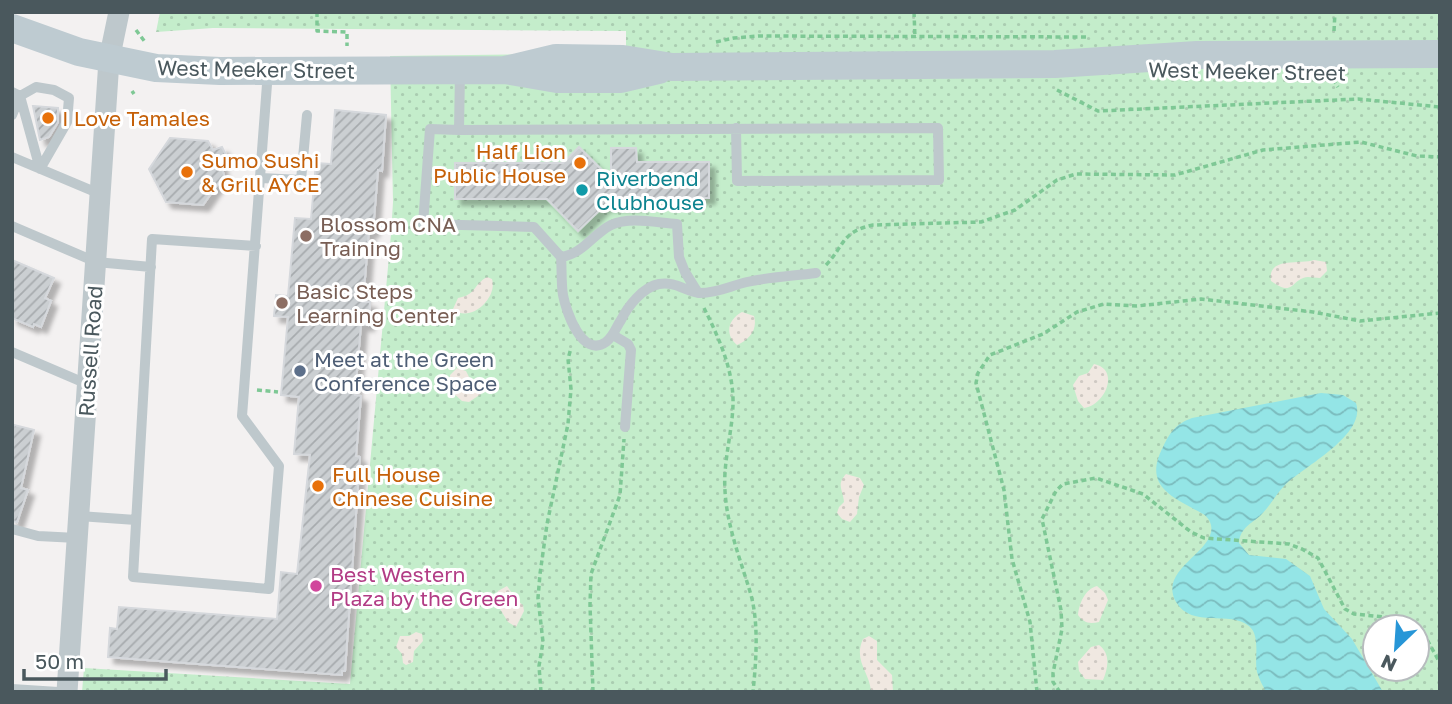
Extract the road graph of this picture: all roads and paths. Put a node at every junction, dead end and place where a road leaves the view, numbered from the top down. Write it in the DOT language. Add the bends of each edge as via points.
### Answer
graph roads {
  1 [pos="119,12"];
  2 [pos="317,12"];
  3 [pos="914,12"];
  4 [pos="1335,12"];
  5 [pos="12,28"];
  6 [pos="1334,35"];
  7 [pos="959,38"];
  8 [pos="347,46"];
  9 [pos="1438,59"];
  10 [pos="109,60"];
  11 [pos="461,69"];
  12 [pos="268,71"];
  13 [pos="1056,77"];
  14 [pos="1333,79"];
  15 [pos="1338,87"];
  16 [pos="16,94"];
  17 [pos="1440,107"];
  18 [pos="12,115"];
  19 [pos="307,115"];
  20 [pos="736,128"];
  21 [pos="459,130"];
  22 [pos="12,157"];
  23 [pos="1440,157"];
  24 [pos="40,169"];
  25 [pos="261,178"];
  26 [pos="100,194"];
  27 [pos="12,226"];
  28 [pos="256,246"];
  29 [pos="561,257"];
  30 [pos="96,262"];
  31 [pos="151,267"];
  32 [pos="816,273"];
  33 [pos="698,293"];
  34 [pos="1440,313"];
  35 [pos="576,330"];
  36 [pos="612,335"];
  37 [pos="12,352"];
  38 [pos="87,384"];
  39 [pos="272,391"];
  40 [pos="278,392"];
  41 [pos="625,427"];
  42 [pos="79,516"];
  43 [pos="136,520"];
  44 [pos="12,529"];
  45 [pos="77,538"];
  46 [pos="1440,663"];
  47 [pos="12,689"];
  48 [pos="58,692"];
  49 [pos="67,692"];
  50 [pos="541,692"];
  51 [pos="593,692"];
  52 [pos="752,692"];
  53 [pos="1037,692"];
  54 [pos="1059,692"];
  1 -- 10 [label="street, Russell Road"];
  2 -- 8 [label="path" via="317,31 347,32"];
  3 -- 7 [label="path" via="917,38"];
  4 -- 6 [label="path"];
  5 -- 10 [label="main road, West Meeker Street"];
  9 -- 13 [label="main road, West Meeker Street" via="1197,55"];
  10 -- 12 [label="main road, West Meeker Street" via="156,68"];
  10 -- 26 [label="street, Russell Road"];
  11 -- 12 [label="main road, West Meeker Street"];
  11 -- 13 [label="main road, West Meeker Street" via="505,70 557,79 621,79 672,67"];
  11 -- 21 [label="lane"];
  12 -- 25 [label="lane"];
  13 -- 17 [label="path" via="1098,111 1357,99"];
  14 -- 15 [label="path"];
  16 -- 18 [label="lane"];
  16 -- 24 [label="lane"];
  16 -- 24 [label="lane" via="36,87 69,98 67,122"];
  19 -- 25 [label="lane" via="301,180"];
  20 -- 20 [label="lane" via="938,128 939,180 737,181"];
  20 -- 21 [label="lane"];
  21 -- 29 [label="lane" via="429,129 423,224 534,226"];
  22 -- 24 [label="lane"];
  23 -- 32 [label="path" via="1361,142 1263,150 1175,175 1076,174 1057,180 1015,210 981,222 856,229"];
  24 -- 26 [label="lane"];
  25 -- 28 [label="lane"];
  26 -- 30 [label="street, Russell Road"];
  27 -- 30 [label="lane"];
  28 -- 31 [label="lane" via="152,239"];
  28 -- 43 [label="lane" via="242,416 279,466 269,589 133,577"];
  29 -- 33 [label="lane" via="572,255 610,225 623,221 677,224 679,257"];
  29 -- 35 [label="lane" via="563,295"];
  30 -- 31 [label="lane"];
  30 -- 38 [label="street, Russell Road"];
  31 -- 43 [label="lane"];
  32 -- 33 [label="lane"];
  33 -- 36 [label="lane" via="679,285 647,289"];
  33 -- 52 [label="path" via="730,376 733,405 724,491 752,598 757,658"];
  34 -- 53 [label="path" via="1360,321 1201,299 1137,306 1104,304 990,355 976,383 1004,490 1012,559 1030,622"];
  35 -- 36 [label="lane" via="595,346"];
  35 -- 50 [label="path" via="568,359 568,424 540,574"];
  36 -- 41 [label="lane" via="631,350"];
  37 -- 38 [label="lane"];
  38 -- 42 [label="street, Russell Road"];
  39 -- 40 [label="path"];
  41 -- 51 [label="path" via="620,495 591,574"];
  42 -- 43 [label="lane"];
  42 -- 45 [label="street, Russell Road"];
  44 -- 45 [label="lane"];
  45 -- 49 [label="street, Russell Road"];
  46 -- 54 [label="path" via="1416,625 1403,618 1354,614 1345,609 1318,558 1289,544 1204,538 1143,494 1096,478 1063,484 1042,519 1061,610 1053,673"];
  47 -- 48 [label="lane"];
}
